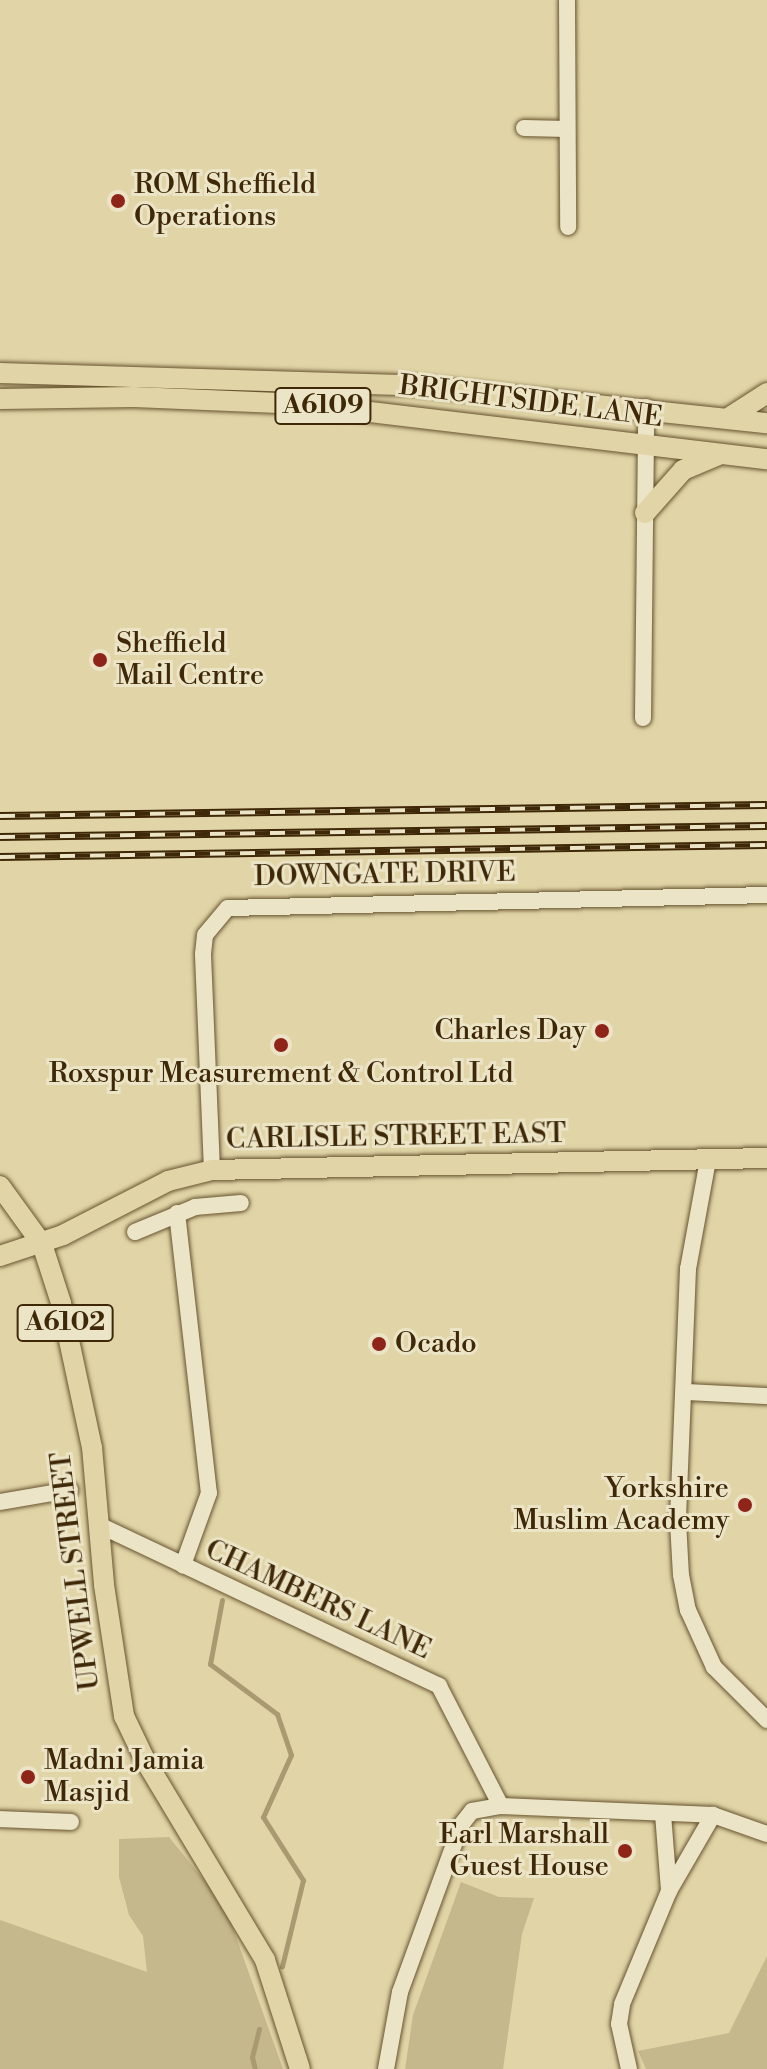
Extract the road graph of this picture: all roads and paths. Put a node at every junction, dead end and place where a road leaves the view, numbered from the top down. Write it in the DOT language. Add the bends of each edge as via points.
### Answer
graph roads {
  1 [pos="567,0"];
  2 [pos="524,128"];
  3 [pos="567,129"];
  4 [pos="568,227"];
  5 [pos="0,373"];
  6 [pos="767,393"];
  7 [pos="0,399"];
  8 [pos="646,407"];
  9 [pos="730,417"];
  10 [pos="767,423"];
  11 [pos="645,443"];
  12 [pos="725,453"];
  13 [pos="767,459"];
  14 [pos="645,513"];
  15 [pos="643,718"];
  16 [pos="767,895"];
  17 [pos="767,1158"];
  18 [pos="708,1160"];
  19 [pos="212,1170"];
  20 [pos="0,1186"];
  21 [pos="241,1203"];
  22 [pos="177,1213"];
  23 [pos="135,1232"];
  24 [pos="42,1244"];
  25 [pos="0,1256"];
  26 [pos="685,1392"];
  27 [pos="767,1396"];
  28 [pos="70,1490"];
  29 [pos="0,1502"];
  30 [pos="101,1526"];
  31 [pos="183,1565"];
  32 [pos="767,1720"];
  33 [pos="501,1806"];
  34 [pos="663,1814"];
  35 [pos="713,1815"];
  36 [pos="0,1819"];
  37 [pos="71,1822"];
  38 [pos="767,1834"];
  39 [pos="669,1891"];
  40 [pos="300,2069"];
  41 [pos="386,2069"];
  42 [pos="629,2069"];
  1 -- 3 [label="street"];
  2 -- 3 [label="street"];
  3 -- 4 [label="street"];
  5 -- 8 [label="main road, BRIGHTSIDE LANE / A6109" via="259,377"];
  6 -- 9 [label="main road"];
  7 -- 11 [label="main road, BRIGHTSIDE LANE / A6109" via="134,397 303,404"];
  8 -- 9 [label="main road, BRIGHTSIDE LANE / A6109"];
  8 -- 11 [label="street"];
  9 -- 10 [label="main road, BRIGHTSIDE LANE / A6109"];
  11 -- 12 [label="main road, BRIGHTSIDE LANE / A6109"];
  11 -- 14 [label="street"];
  12 -- 13 [label="main road, BRIGHTSIDE LANE / A6109"];
  12 -- 14 [label="main road" via="683,470"];
  14 -- 15 [label="street"];
  16 -- 19 [label="street, DOWNGATE DRIVE" via="228,908 211,923 203,954"];
  17 -- 18 [label="main road, CARLISLE STREET EAST"];
  18 -- 19 [label="main road, CARLISLE STREET EAST"];
  18 -- 26 [label="street" via="688,1269"];
  19 -- 24 [label="main road, CARLISLE STREET EAST" via="135,1194"];
  20 -- 24 [label="main road, UPWELL STREET / A6102"];
  21 -- 22 [label="street"];
  22 -- 23 [label="street"];
  22 -- 31 [label="street, CHAMBERS LANE" via="209,1493"];
  24 -- 25 [label="main road, CARLISLE STREET EAST"];
  24 -- 30 [label="main road, UPWELL STREET / A6102" via="61,1303 92,1447"];
  26 -- 27 [label="street"];
  26 -- 32 [label="street" via="678,1522 688,1610 714,1667"];
  28 -- 29 [label="street"];
  30 -- 31 [label="street, CHAMBERS LANE"];
  30 -- 40 [label="main road, UPWELL STREET / A6102" via="124,1716 155,1778 265,1960"];
  31 -- 33 [label="street, CHAMBERS LANE" via="439,1686"];
  33 -- 34 [label="street"];
  33 -- 41 [label="street" via="472,1811 461,1825 400,1992"];
  34 -- 35 [label="street"];
  34 -- 39 [label="street"];
  35 -- 38 [label="street"];
  35 -- 39 [label="street"];
  36 -- 37 [label="street"];
  39 -- 42 [label="street" via="622,2004 619,2024"];
}
